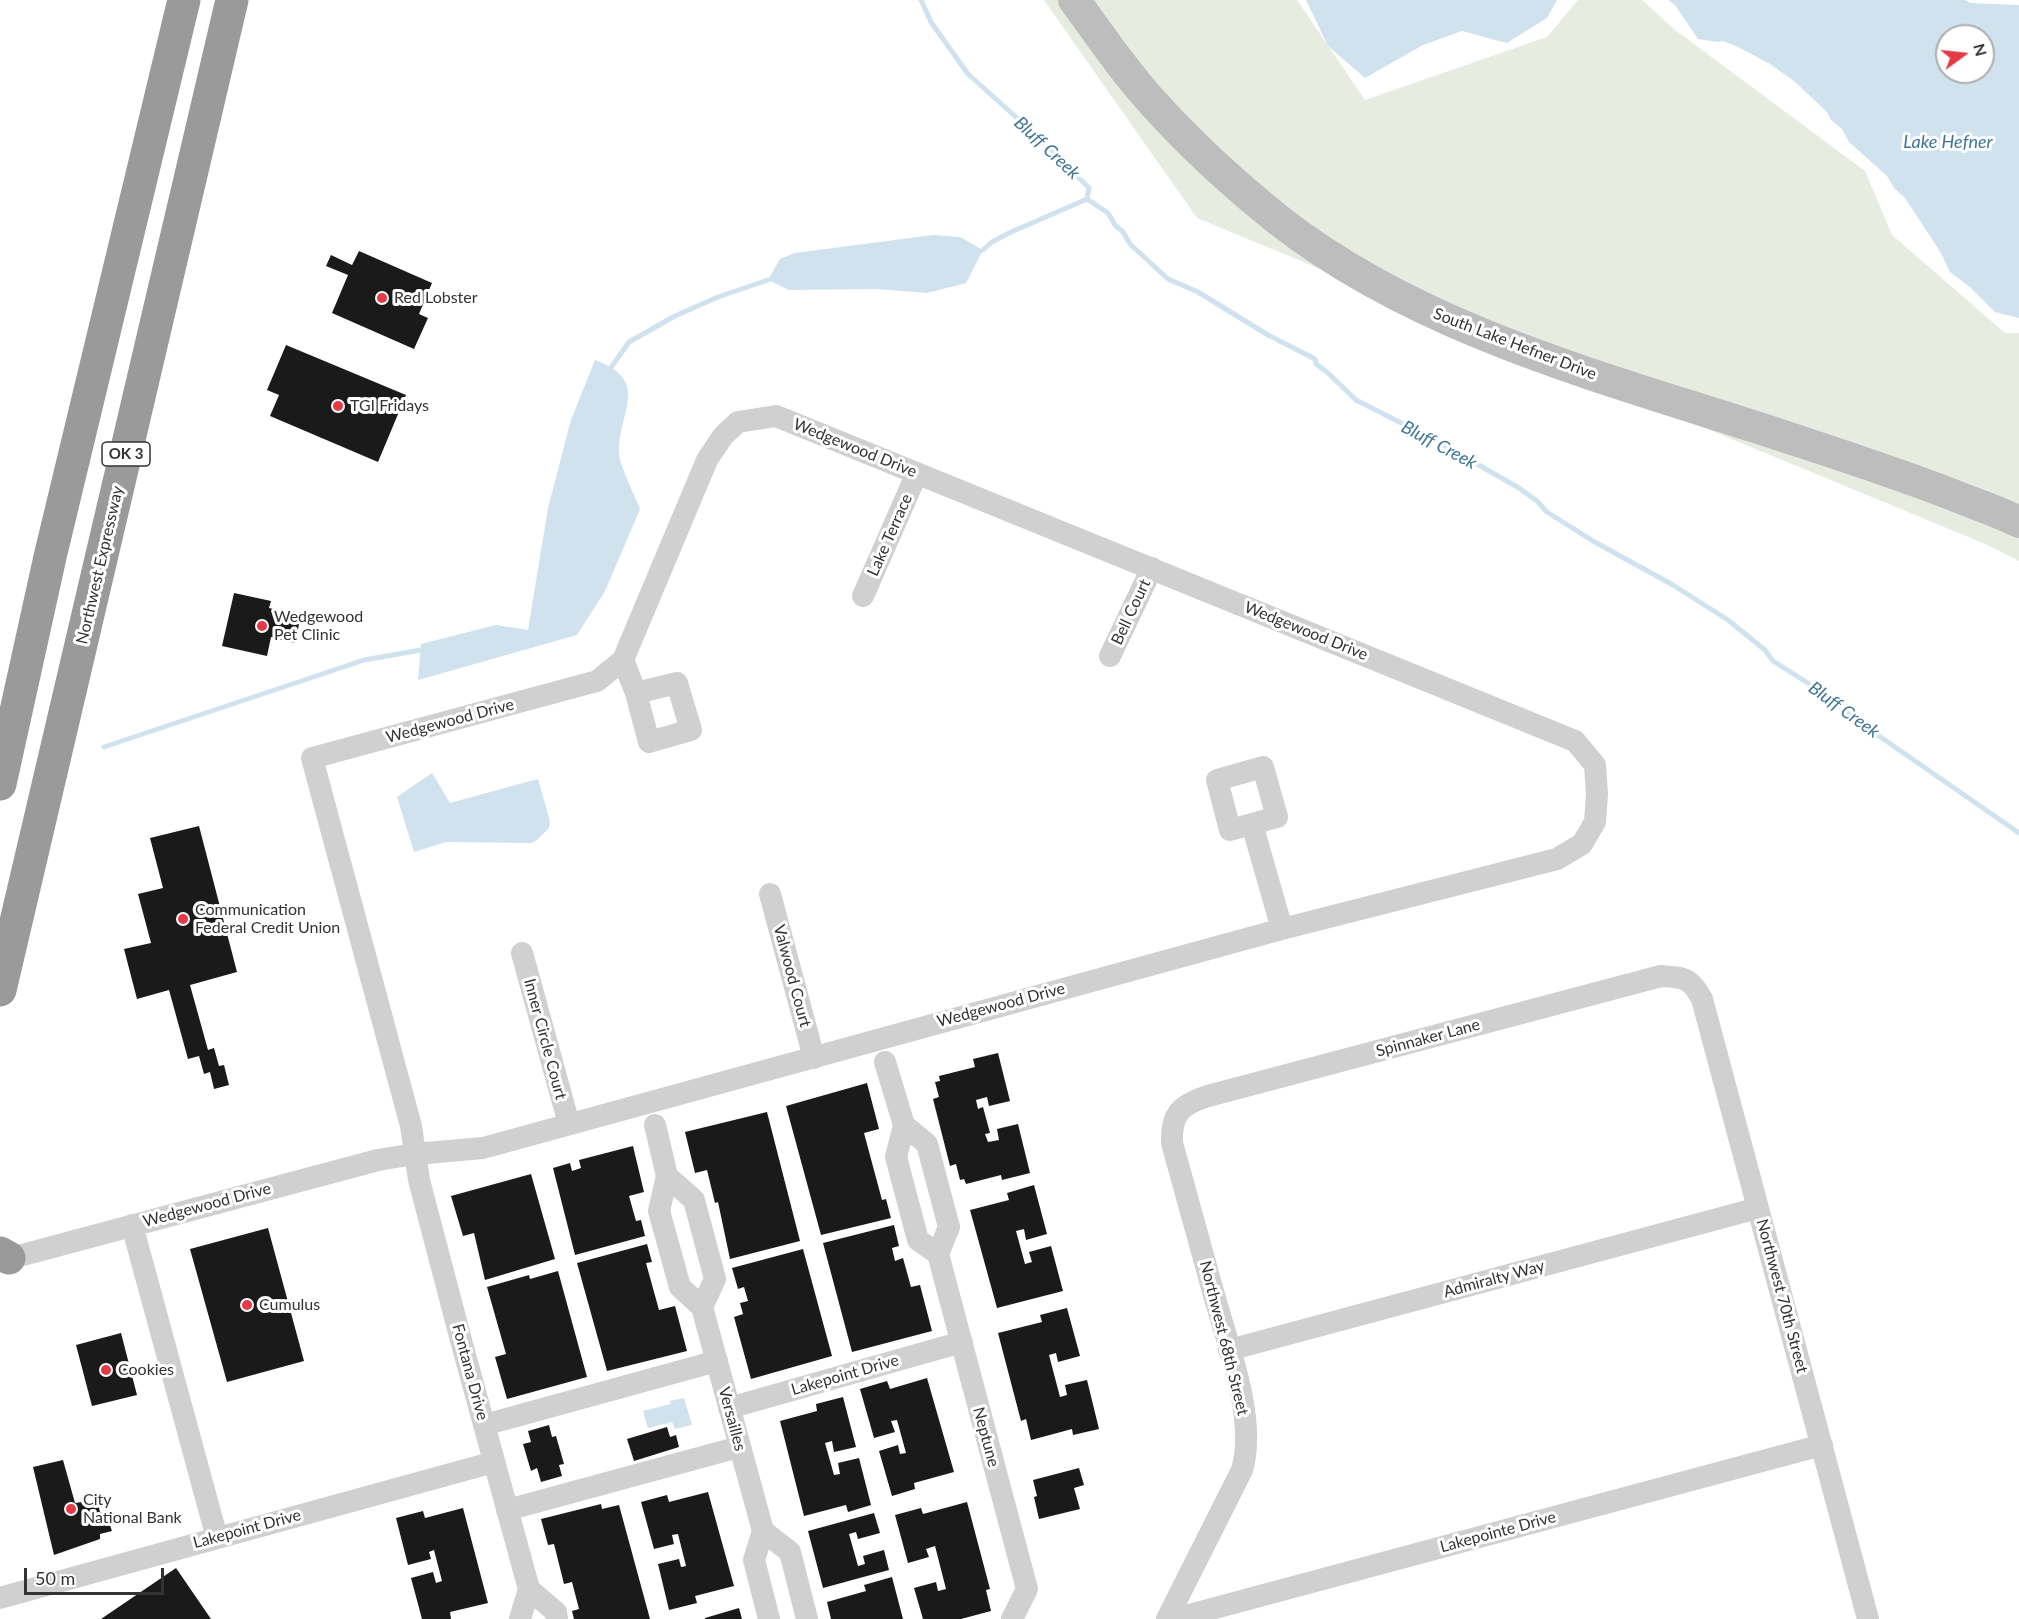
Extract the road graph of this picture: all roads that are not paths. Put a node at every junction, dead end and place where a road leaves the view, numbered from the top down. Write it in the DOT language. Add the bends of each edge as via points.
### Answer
graph roads {
  1 [pos="184,0"];
  2 [pos="232,0"];
  3 [pos="1074,0"];
  4 [pos="917,474"];
  5 [pos="2019,522"];
  6 [pos="1152,568"];
  7 [pos="863,596"];
  8 [pos="1110,656"];
  9 [pos="623,660"];
  10 [pos="636,693"];
  11 [pos="0,784"];
  12 [pos="1252,824"];
  13 [pos="770,894"];
  14 [pos="1282,929"];
  15 [pos="522,953"];
  16 [pos="1686,978"];
  17 [pos="0,990"];
  18 [pos="814,1058"];
  19 [pos="885,1062"];
  20 [pos="1176,1114"];
  21 [pos="569,1125"];
  22 [pos="655,1125"];
  23 [pos="904,1125"];
  24 [pos="415,1154"];
  25 [pos="667,1176"];
  26 [pos="1758,1208"];
  27 [pos="132,1225"];
  28 [pos="938,1254"];
  29 [pos="3,1258"];
  30 [pos="702,1307"];
  31 [pos="962,1342"];
  32 [pos="1229,1350"];
  33 [pos="717,1361"];
  34 [pos="729,1408"];
  35 [pos="484,1425"];
  36 [pos="1822,1445"];
  37 [pos="739,1447"];
  38 [pos="494,1462"];
  39 [pos="507,1510"];
  40 [pos="763,1531"];
  41 [pos="217,1538"];
  42 [pos="529,1589"];
  43 [pos="0,1598"];
  44 [pos="520,1619"];
  45 [pos="557,1619"];
  46 [pos="769,1619"];
  47 [pos="807,1619"];
  48 [pos="1012,1619"];
  49 [pos="1167,1619"];
  50 [pos="1174,1619"];
  51 [pos="1868,1619"];
  1 -- 11 [label="highway, OK 3" via="50,557"];
  2 -- 17 [label="highway, Northwest Expressway / OK 3"];
  3 -- 5 [label="street, South Lake Hefner Drive" via="1155,105 1223,173 1282,222 1378,284 1478,333 1559,364 1917,481"];
  4 -- 6 [label="street, Wedgewood Drive"];
  4 -- 7 [label="street, Lake Terrace"];
  4 -- 9 [label="street, Wedgewood Drive" via="776,416 738,422 707,460"];
  6 -- 8 [label="street, Bell Court"];
  6 -- 14 [label="street, Wedgewood Drive" via="1575,741 1595,765 1595,822 1582,844 1557,859"];
  9 -- 10 [label="street"];
  9 -- 24 [label="street, Wedgewood Drive" via="597,681 312,758 411,1126"];
  12 -- 14 [label="street"];
  13 -- 18 [label="street, Valwood Court"];
  14 -- 18 [label="street, Wedgewood Drive"];
  15 -- 21 [label="street, Inner Circle Court"];
  16 -- 20 [label="street, Spinnaker Lane" via="1661,976 1208,1096 1191,1101"];
  16 -- 26 [label="street, Northwest 70th Street" via="1702,999 1707,1014"];
  18 -- 21 [label="street, Wedgewood Drive"];
  19 -- 23 [label="street"];
  20 -- 32 [label="street, Northwest 68th Street" via="1172,1143"];
  21 -- 24 [label="street, Wedgewood Drive" via="483,1148"];
  22 -- 25 [label="street"];
  23 -- 28 [label="street" via="896,1156 912,1219 918,1239"];
  23 -- 28 [label="street" via="927,1144 949,1227"];
  24 -- 27 [label="street, Wedgewood Drive" via="378,1160"];
  24 -- 35 [label="street, Fontana Drive"];
  25 -- 30 [label="street" via="658,1211 680,1287"];
  25 -- 30 [label="street" via="694,1200 715,1279"];
  26 -- 32 [label="street, Admiralty Way"];
  26 -- 36 [label="street, Northwest 70th Street"];
  27 -- 29 [label="street, Wedgewood Drive"];
  27 -- 41 [label="street"];
  28 -- 31 [label="street, Neptune"];
  30 -- 33 [label="street, Versailles"];
  31 -- 34 [label="street, Lakepoint Drive"];
  31 -- 48 [label="street, Neptune" via="1027,1589"];
  32 -- 49 [label="street, Northwest 68th Street" via="1245,1412 1247,1454"];
  33 -- 34 [label="street, Versailles"];
  33 -- 35 [label="street"];
  34 -- 37 [label="street, Versailles"];
  35 -- 38 [label="street, Fontana Drive"];
  36 -- 50 [label="street, Lakepointe Drive"];
  36 -- 51 [label="street, Northwest 70th Street"];
  37 -- 39 [label="street"];
  37 -- 40 [label="street, Versailles"];
  38 -- 39 [label="street, Fontana Drive"];
  38 -- 41 [label="street, Lakepoint Drive"];
  39 -- 42 [label="street, Fontana Drive"];
  40 -- 46 [label="street" via="754,1560"];
  40 -- 47 [label="street" via="790,1552"];
  41 -- 43 [label="street, Lakepoint Drive"];
  42 -- 44 [label="street"];
  42 -- 45 [label="street" via="556,1612"];
}
